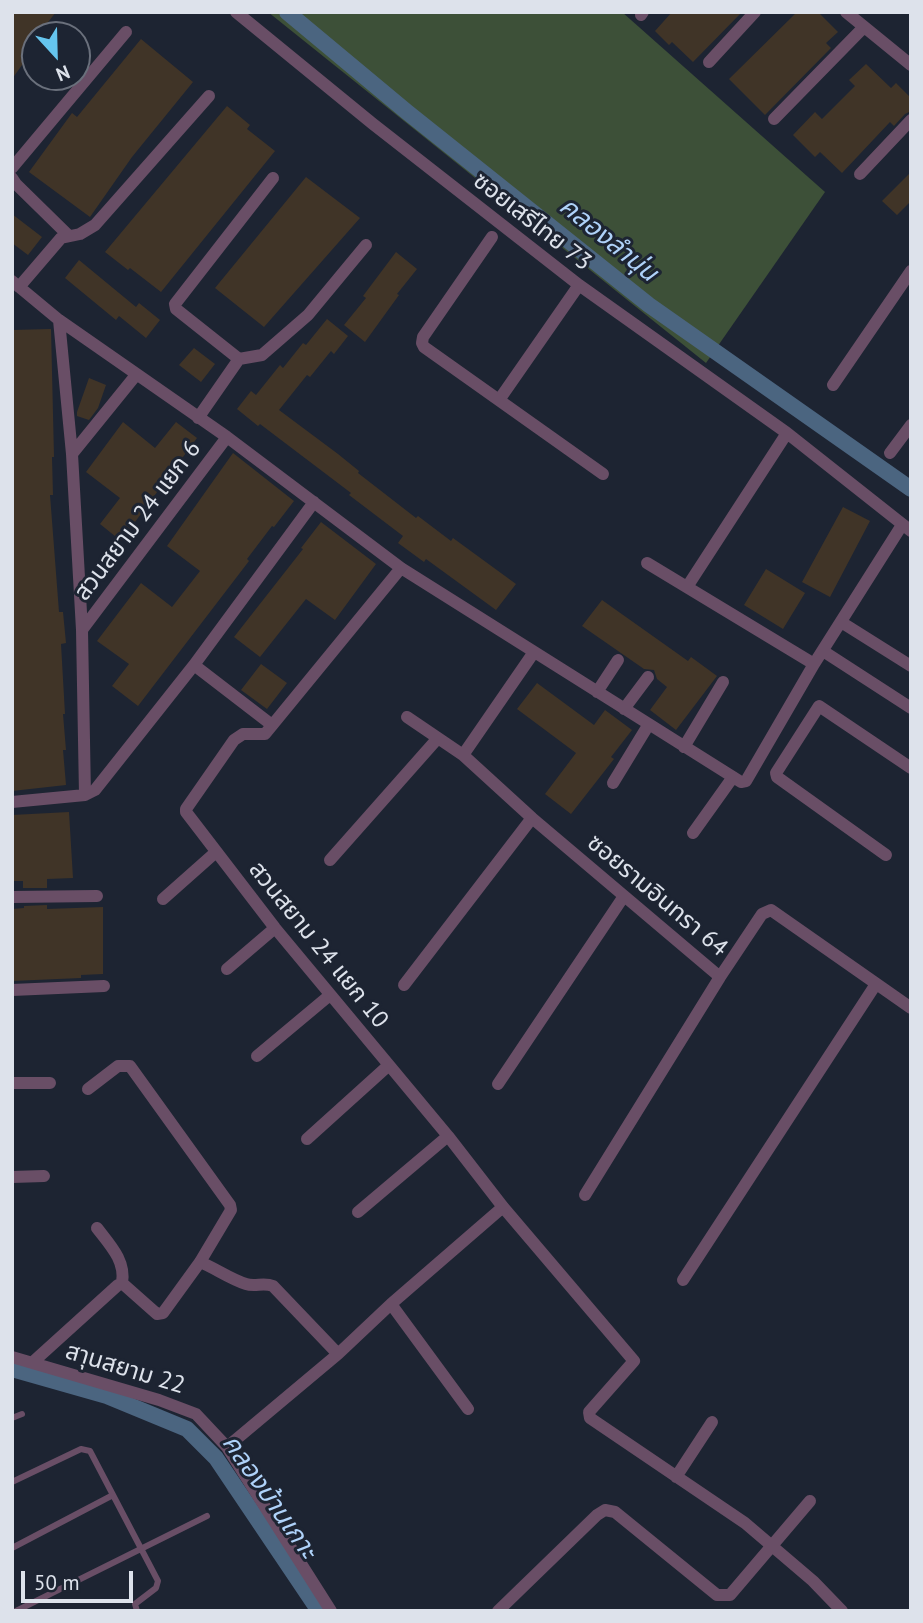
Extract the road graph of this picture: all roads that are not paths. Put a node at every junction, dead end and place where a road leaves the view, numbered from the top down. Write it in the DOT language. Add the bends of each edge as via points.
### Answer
graph roads {
  1 [pos="236,12"];
  2 [pos="755,12"];
  3 [pos="846,12"];
  4 [pos="864,27"];
  5 [pos="126,32"];
  6 [pos="709,62"];
  7 [pos="911,65"];
  8 [pos="209,96"];
  9 [pos="774,119"];
  10 [pos="911,120"];
  11 [pos="12,168"];
  12 [pos="860,174"];
  13 [pos="12,178"];
  14 [pos="273,178"];
  15 [pos="68,235"];
  16 [pos="492,237"];
  17 [pos="366,245"];
  18 [pos="910,275"];
  19 [pos="16,284"];
  20 [pos="579,285"];
  21 [pos="59,320"];
  22 [pos="239,359"];
  23 [pos="136,375"];
  24 [pos="833,385"];
  25 [pos="499,400"];
  26 [pos="198,418"];
  27 [pos="911,425"];
  28 [pos="787,433"];
  29 [pos="227,437"];
  30 [pos="890,453"];
  31 [pos="72,454"];
  32 [pos="603,474"];
  33 [pos="314,502"];
  34 [pos="906,528"];
  35 [pos="647,563"];
  36 [pos="401,568"];
  37 [pos="687,587"];
  38 [pos="841,622"];
  39 [pos="82,630"];
  40 [pos="822,651"];
  41 [pos="534,652"];
  42 [pos="618,660"];
  43 [pos="814,664"];
  44 [pos="194,665"];
  45 [pos="911,666"];
  46 [pos="648,677"];
  47 [pos="723,682"];
  48 [pos="597,692"];
  49 [pos="796,695"];
  50 [pos="819,706"];
  51 [pos="911,708"];
  52 [pos="624,709"];
  53 [pos="407,717"];
  54 [pos="649,724"];
  55 [pos="272,725"];
  56 [pos="438,738"];
  57 [pos="684,747"];
  58 [pos="463,755"];
  59 [pos="911,768"];
  60 [pos="733,777"];
  61 [pos="612,783"];
  62 [pos="85,795"];
  63 [pos="12,802"];
  64 [pos="532,818"];
  65 [pos="693,833"];
  66 [pos="216,852"];
  67 [pos="886,855"];
  68 [pos="330,860"];
  69 [pos="97,896"];
  70 [pos="624,896"];
  71 [pos="12,897"];
  72 [pos="163,899"];
  73 [pos="275,928"];
  74 [pos="227,969"];
  75 [pos="720,976"];
  76 [pos="876,984"];
  77 [pos="404,985"];
  78 [pos="104,986"];
  79 [pos="12,990"];
  80 [pos="330,995"];
  81 [pos="911,1009"];
  82 [pos="257,1056"];
  83 [pos="389,1065"];
  84 [pos="12,1083"];
  85 [pos="50,1083"];
  86 [pos="498,1084"];
  87 [pos="88,1089"];
  88 [pos="448,1136"];
  89 [pos="307,1139"];
  90 [pos="44,1176"];
  91 [pos="12,1177"];
  92 [pos="585,1195"];
  93 [pos="503,1207"];
  94 [pos="358,1212"];
  95 [pos="97,1228"];
  96 [pos="200,1262"];
  97 [pos="683,1280"];
  98 [pos="122,1283"];
  99 [pos="391,1304"];
  100 [pos="338,1354"];
  101 [pos="12,1357"];
  102 [pos="33,1362"];
  103 [pos="468,1409"];
  104 [pos="22,1414"];
  105 [pos="12,1418"];
  106 [pos="712,1422"];
  107 [pos="227,1447"];
  108 [pos="676,1477"];
  109 [pos="12,1482"];
  110 [pos="113,1496"];
  111 [pos="810,1502"];
  112 [pos="207,1516"];
  113 [pos="773,1547"];
  114 [pos="12,1548"];
  115 [pos="142,1548"];
  116 [pos="16,1611"];
  117 [pos="137,1611"];
  118 [pos="331,1611"];
  119 [pos="498,1611"];
  120 [pos="842,1611"];
  1 -- 20 [label="street, ซอยเสรีไทย 73"];
  2 -- 6 [label="street"];
  3 -- 4 [label="street"];
  4 -- 7 [label="street"];
  4 -- 9 [label="street"];
  5 -- 11 [label="street"];
  8 -- 15 [label="street" via="95,225"];
  10 -- 12 [label="street"];
  13 -- 15 [label="street"];
  14 -- 22 [label="street" via="175,306"];
  15 -- 19 [label="street"];
  16 -- 25 [label="street" via="422,343"];
  17 -- 22 [label="street" via="308,315 262,355"];
  18 -- 24 [label="street"];
  19 -- 21 [label="street"];
  20 -- 25 [label="street"];
  20 -- 28 [label="street, ซอยเสรีไทย 73"];
  21 -- 23 [label="street"];
  21 -- 31 [label="street"];
  22 -- 26 [label="street"];
  23 -- 26 [label="street"];
  23 -- 31 [label="street"];
  25 -- 32 [label="street"];
  26 -- 29 [label="street"];
  27 -- 30 [label="street"];
  28 -- 34 [label="street, ซอยเสรีไทย 73"];
  28 -- 37 [label="street"];
  29 -- 33 [label="street"];
  29 -- 39 [label="street, สวนสยาม 24 แยก 6"];
  31 -- 39 [label="street"];
  33 -- 36 [label="street"];
  33 -- 44 [label="street"];
  34 -- 38 [label="street"];
  35 -- 37 [label="street"];
  36 -- 41 [label="street"];
  36 -- 55 [label="street"];
  37 -- 43 [label="street"];
  38 -- 40 [label="street"];
  38 -- 45 [label="street"];
  39 -- 62 [label="street"];
  40 -- 43 [label="street"];
  40 -- 51 [label="street"];
  41 -- 48 [label="street"];
  41 -- 58 [label="street"];
  42 -- 48 [label="street"];
  43 -- 49 [label="street"];
  44 -- 55 [label="street"];
  44 -- 62 [label="street" via="95,790"];
  46 -- 52 [label="street"];
  47 -- 57 [label="street"];
  48 -- 52 [label="street"];
  49 -- 50 [label="street"];
  49 -- 60 [label="street" via="746,781"];
  50 -- 59 [label="street"];
  50 -- 67 [label="street" via="775,776"];
  52 -- 54 [label="street"];
  53 -- 56 [label="street, ซอยรามอินทรา 64"];
  54 -- 57 [label="street"];
  54 -- 61 [label="street"];
  55 -- 66 [label="street, สวนสยาม 24 แยก 10" via="263,735 243,734 234,740 186,809"];
  56 -- 58 [label="street, ซอยรามอินทรา 64"];
  56 -- 68 [label="street"];
  57 -- 60 [label="street"];
  58 -- 64 [label="street, ซอยรามอินทรา 64"];
  60 -- 65 [label="street"];
  62 -- 63 [label="street"];
  64 -- 70 [label="street, ซอยรามอินทรา 64"];
  64 -- 77 [label="street"];
  66 -- 72 [label="street"];
  66 -- 73 [label="street, สวนสยาม 24 แยก 10"];
  69 -- 71 [label="street"];
  70 -- 75 [label="street, ซอยรามอินทรา 64"];
  70 -- 86 [label="street"];
  73 -- 74 [label="street"];
  73 -- 80 [label="street, สวนสยาม 24 แยก 10"];
  75 -- 76 [label="street, ซอยรามอินทรา 64" via="762,914 771,910"];
  75 -- 92 [label="street"];
  76 -- 81 [label="street, ซอยรามอินทรา 64"];
  76 -- 97 [label="street"];
  78 -- 79 [label="street"];
  80 -- 82 [label="street"];
  80 -- 83 [label="street, สวนสยาม 24 แยก 10"];
  83 -- 88 [label="street, สวนสยาม 24 แยก 10"];
  83 -- 89 [label="street"];
  84 -- 85 [label="street"];
  87 -- 96 [label="street" via="118,1066 130,1066 230,1205 230,1215"];
  88 -- 93 [label="street, สวนสยาม 24 แยก 10"];
  88 -- 94 [label="street"];
  90 -- 91 [label="street"];
  93 -- 99 [label="street"];
  93 -- 108 [label="street, สวนสยาม 24 แยก 10" via="635,1361 589,1412 590,1418"];
  95 -- 98 [label="street" via="125,1270"];
  96 -- 98 [label="street" via="163,1313"];
  96 -- 100 [label="street" via="244,1284 273,1286"];
  98 -- 102 [label="street"];
  99 -- 100 [label="street"];
  99 -- 103 [label="street"];
  100 -- 107 [label="street"];
  101 -- 102 [label="street, สาุนสยาม 22"];
  102 -- 107 [label="street, สาุนสยาม 22" via="195,1414"];
  104 -- 105 [label="lane"];
  106 -- 108 [label="street"];
  107 -- 118 [label="street, สาุนสยาม 22"];
  108 -- 113 [label="street"];
  109 -- 110 [label="lane" via="85,1448"];
  110 -- 114 [label="lane"];
  110 -- 115 [label="lane"];
  111 -- 113 [label="street"];
  112 -- 115 [label="lane"];
  113 -- 119 [label="street" via="730,1595 717,1595 615,1512 605,1510"];
  113 -- 120 [label="street"];
  115 -- 116 [label="lane"];
  115 -- 117 [label="lane" via="158,1585 138,1600"];
}
